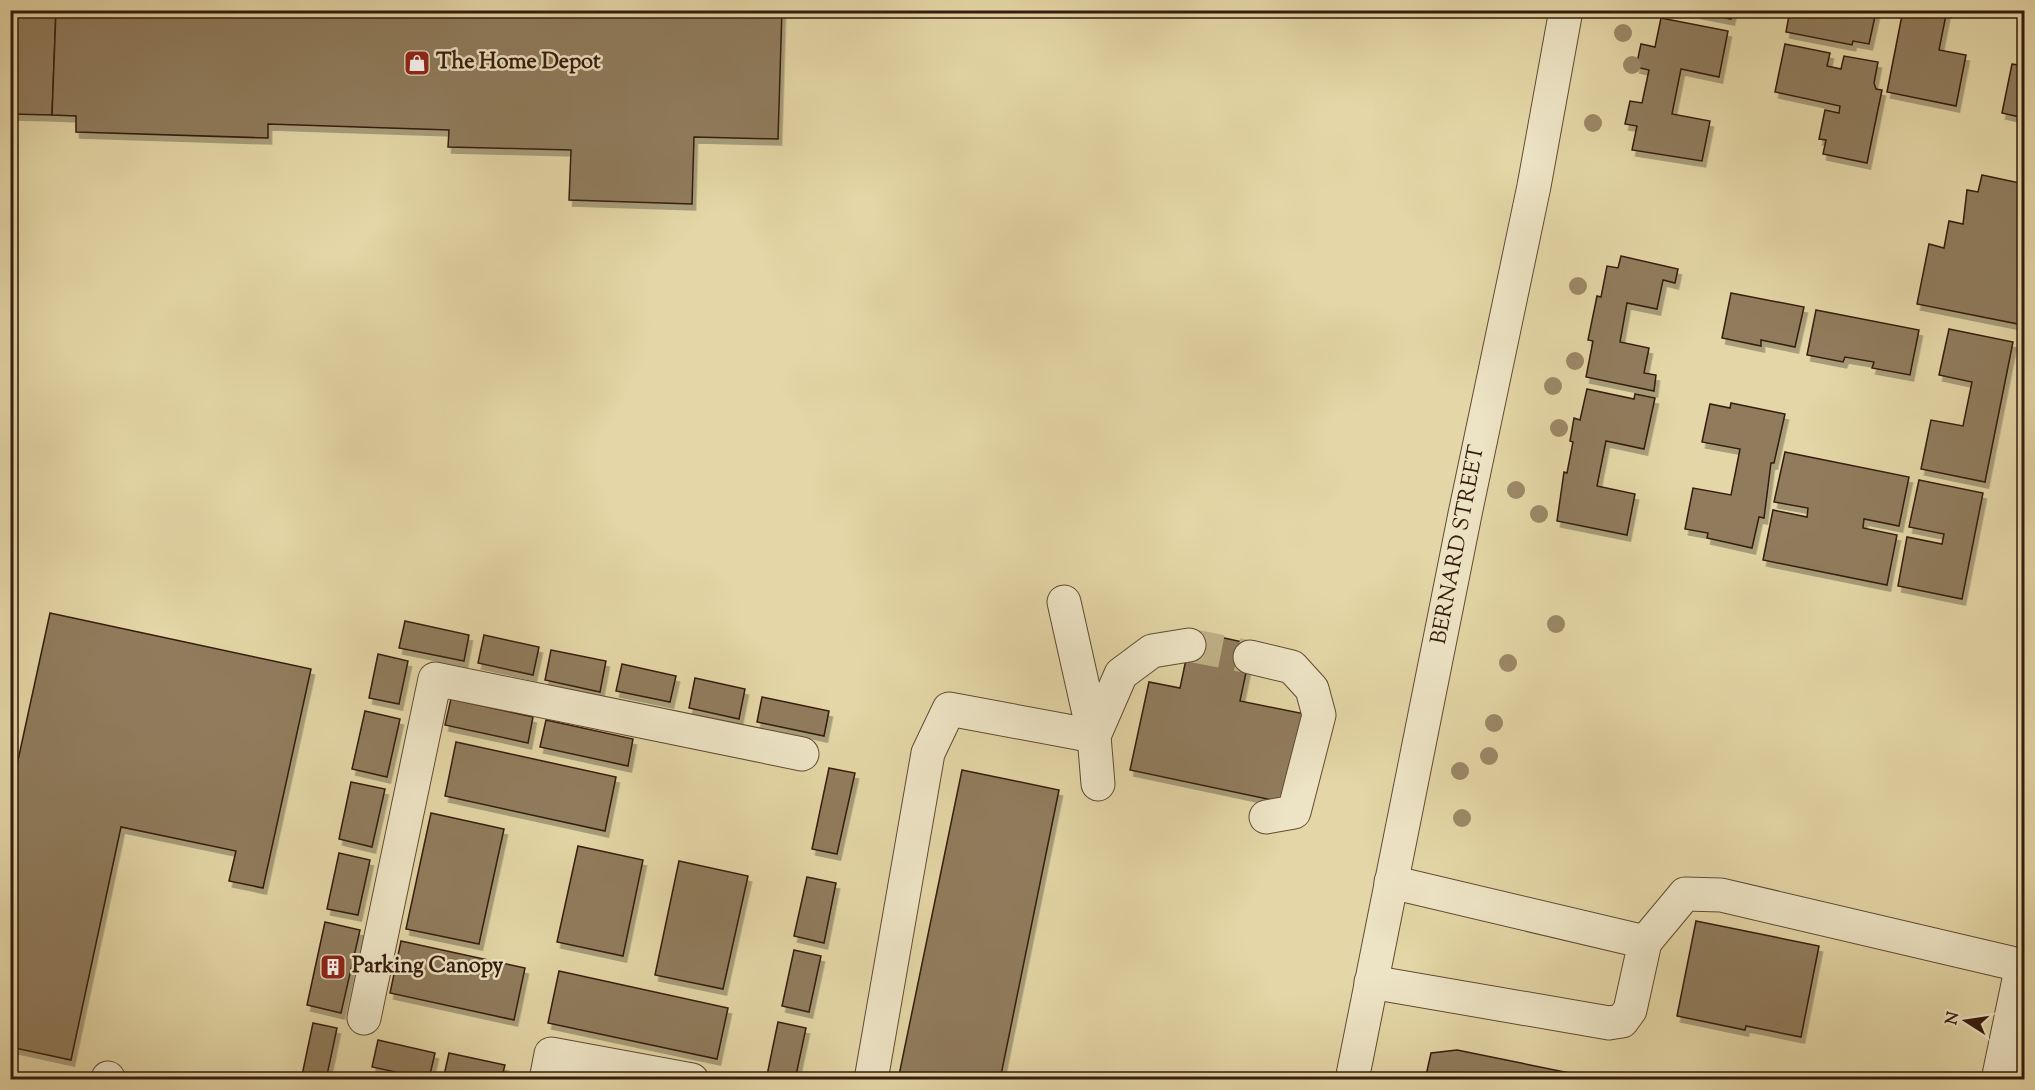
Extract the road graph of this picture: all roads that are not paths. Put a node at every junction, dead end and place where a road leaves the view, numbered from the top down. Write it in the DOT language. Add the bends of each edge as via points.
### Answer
graph roads {
  1 [pos="1566,10"];
  2 [pos="1064,602"];
  3 [pos="1189,645"];
  4 [pos="1250,657"];
  5 [pos="1094,736"];
  6 [pos="802,754"];
  7 [pos="1098,784"];
  8 [pos="1266,817"];
  9 [pos="1391,882"];
  10 [pos="1645,942"];
  11 [pos="2023,965"];
  12 [pos="1371,982"];
  13 [pos="364,1018"];
  14 [pos="546,1080"];
  15 [pos="692,1080"];
  16 [pos="871,1080"];
  17 [pos="1352,1080"];
  18 [pos="1998,1080"];
  1 -- 9 [label="street, BERNARD STREET" via="1534,186"];
  2 -- 5 [label="street"];
  3 -- 5 [label="street" via="1152,651 1121,674"];
  4 -- 8 [label="street" via="1292,667 1312,689 1319,715 1294,812"];
  5 -- 7 [label="street"];
  5 -- 16 [label="street" via="949,709 928,753"];
  6 -- 13 [label="street" via="435,679"];
  9 -- 10 [label="street"];
  9 -- 12 [label="street, BERNARD STREET"];
  10 -- 11 [label="street" via="1685,894 1721,895"];
  10 -- 12 [label="street" via="1630,1010 1622,1021 1609,1023"];
  11 -- 18 [label="street"];
  12 -- 17 [label="street, BERNARD STREET"];
  14 -- 15 [label="street" via="551,1054"];
}
